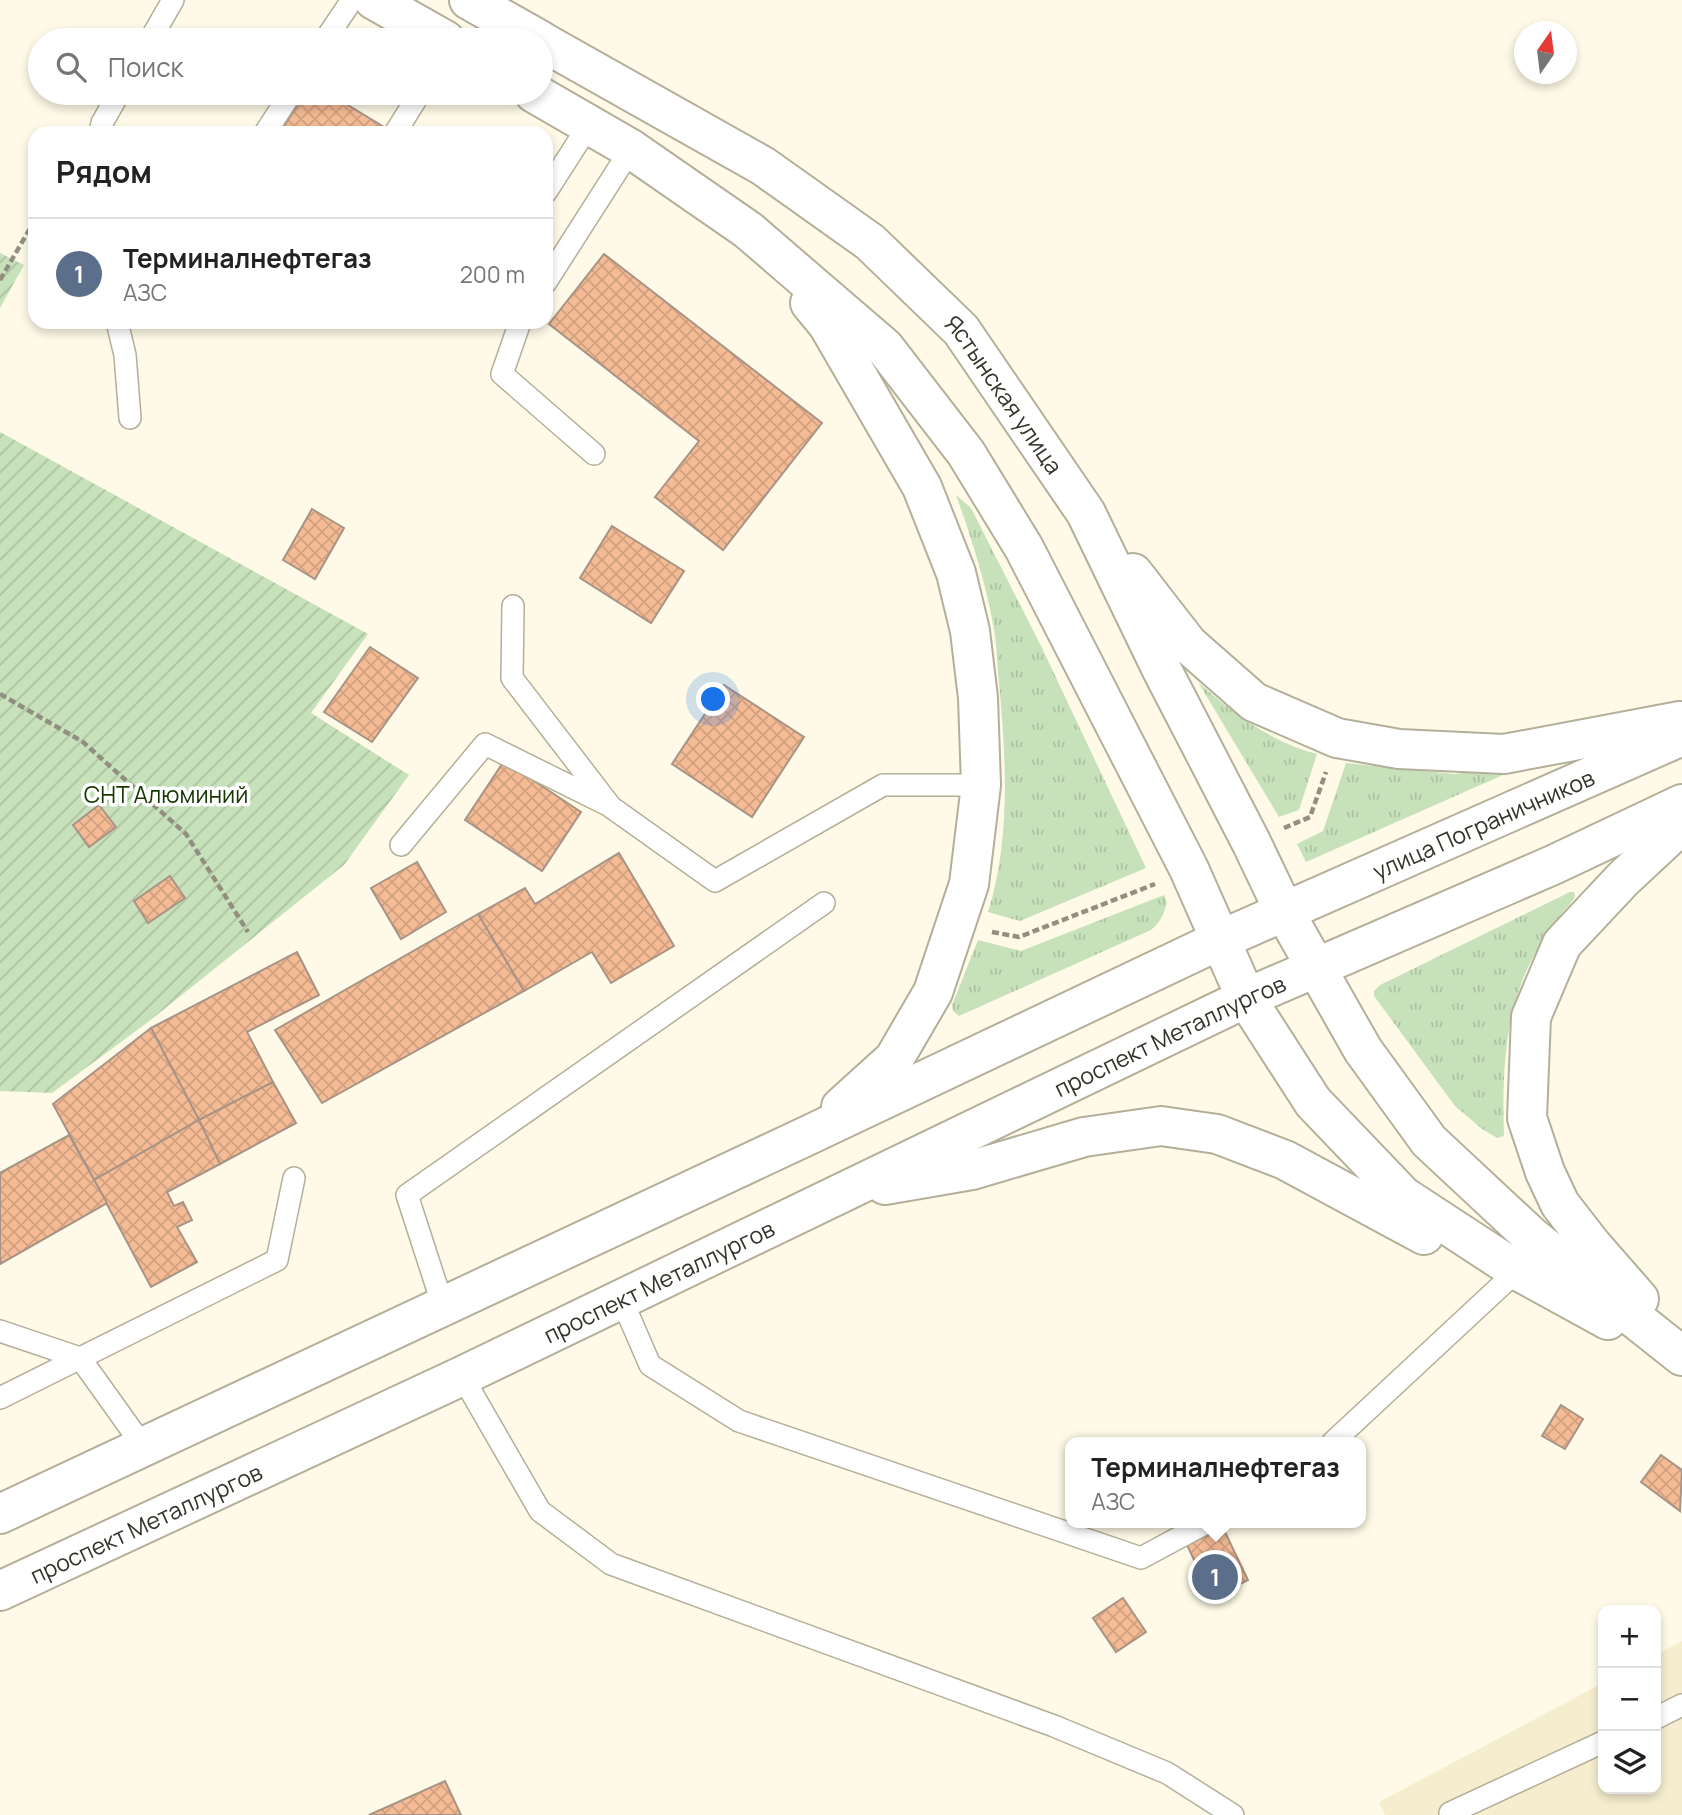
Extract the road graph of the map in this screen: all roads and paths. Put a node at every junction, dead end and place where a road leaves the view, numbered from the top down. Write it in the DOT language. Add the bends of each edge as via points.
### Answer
graph roads {
  1 [pos="173,0"];
  2 [pos="352,0"];
  3 [pos="374,0"];
  4 [pos="469,0"];
  5 [pos="157,28"];
  6 [pos="333,28"];
  7 [pos="423,28"];
  8 [pos="519,28"];
  9 [pos="553,47"];
  10 [pos="553,104"];
  11 [pos="112,105"];
  12 [pos="283,105"];
  13 [pos="412,105"];
  14 [pos="589,125"];
  15 [pos="101,126"];
  16 [pos="270,126"];
  17 [pos="399,126"];
  18 [pos="631,149"];
  19 [pos="553,181"];
  20 [pos="748,230"];
  21 [pos="28,232"];
  22 [pos="553,271"];
  23 [pos="0,280"];
  24 [pos="119,329"];
  25 [pos="518,329"];
  26 [pos="131,418"];
  27 [pos="594,454"];
  28 [pos="1086,513"];
  29 [pos="513,606"];
  30 [pos="0,694"];
  31 [pos="1682,721"];
  32 [pos="1682,736"];
  33 [pos="1328,765"];
  34 [pos="981,785"];
  35 [pos="1682,804"];
  36 [pos="611,807"];
  37 [pos="1682,824"];
  38 [pos="1280,829"];
  39 [pos="401,845"];
  40 [pos="1159,882"];
  41 [pos="824,903"];
  42 [pos="1285,912"];
  43 [pos="988,931"];
  44 [pos="248,932"];
  45 [pos="1220,940"];
  46 [pos="1317,968"];
  47 [pos="1246,998"];
  48 [pos="813,1133"];
  49 [pos="294,1178"];
  50 [pos="842,1192"];
  51 [pos="1505,1282"];
  52 [pos="621,1298"];
  53 [pos="443,1306"];
  54 [pos="0,1331"];
  55 [pos="1682,1348"];
  56 [pos="1682,1356"];
  57 [pos="80,1358"];
  58 [pos="1682,1362"];
  59 [pos="462,1376"];
  60 [pos="0,1398"];
  61 [pos="1338,1437"];
  62 [pos="143,1446"];
  63 [pos="0,1514"];
  64 [pos="1197,1528"];
  65 [pos="0,1591"];
  66 [pos="1682,1705"];
  67 [pos="1661,1716"];
  68 [pos="1598,1744"];
  69 [pos="1233,1815"];
  70 [pos="1451,1815"];
  1 -- 5 [label="lane"];
  2 -- 6 [label="lane"];
  3 -- 7 [label="main road"];
  4 -- 8 [label="main road, Ястынская улица"];
  9 -- 28 [label="main road, Ястынская улица" via="763,166 870,242 961,330"];
  10 -- 14 [label="main road"];
  11 -- 15 [label="lane"];
  12 -- 16 [label="lane"];
  13 -- 17 [label="lane"];
  14 -- 18 [label="main road"];
  14 -- 19 [label="lane"];
  18 -- 20 [label="main road"];
  18 -- 22 [label="lane"];
  20 -- 34 [label="main road" via="828,325 922,487 956,573 970,631"];
  20 -- 45 [label="main road" via="885,348 966,453 1024,548 1101,694"];
  21 -- 23 [label="path"];
  24 -- 26 [label="lane"];
  25 -- 27 [label="lane" via="502,374"];
  28 -- 31 [label="main road" via="1188,644 1255,702 1337,738 1399,749 1504,754"];
  28 -- 42 [label="main road, Ястынская улица"];
  29 -- 36 [label="lane" via="512,678"];
  30 -- 44 [label="path" via="83,742 186,834"];
  32 -- 42 [label="main road, улица Пограничников"];
  33 -- 38 [label="path" via="1310,817"];
  34 -- 36 [label="lane" via="883,785 715,881"];
  34 -- 48 [label="main road" via="969,884 933,992 894,1059"];
  35 -- 46 [label="main road"];
  36 -- 39 [label="lane" via="485,744"];
  37 -- 55 [label="main road" via="1562,944 1531,1017 1527,1118 1560,1204"];
  40 -- 43 [label="path" via="1019,937"];
  41 -- 53 [label="lane" via="407,1195"];
  42 -- 45 [label="main road"];
  42 -- 46 [label="main road, Ястынская улица"];
  45 -- 47 [label="main road"];
  45 -- 48 [label="main road"];
  46 -- 47 [label="main road, проспект Металлургов"];
  46 -- 56 [label="main road, Ястынская улица" via="1363,1050 1429,1141 1532,1237"];
  47 -- 50 [label="main road, проспект Металлургов"];
  47 -- 58 [label="main road" via="1313,1102 1403,1196 1513,1268"];
  48 -- 53 [label="main road"];
  49 -- 57 [label="lane" via="277,1260"];
  50 -- 51 [label="main road" via="972,1170 1084,1137 1161,1126 1217,1135 1285,1160"];
  50 -- 52 [label="main road, проспект Металлургов"];
  51 -- 58 [label="main road"];
  51 -- 61 [label="lane"];
  52 -- 59 [label="main road, проспект Металлургов"];
  52 -- 64 [label="lane" via="650,1365 739,1421 1141,1558"];
  53 -- 62 [label="main road"];
  54 -- 57 [label="lane"];
  57 -- 60 [label="lane"];
  57 -- 62 [label="lane"];
  59 -- 65 [label="main road, проспект Металлургов"];
  59 -- 69 [label="lane" via="540,1511 611,1564 1054,1726 1167,1773"];
  62 -- 63 [label="main road"];
  66 -- 67 [label="lane"];
  68 -- 70 [label="lane"];
}
